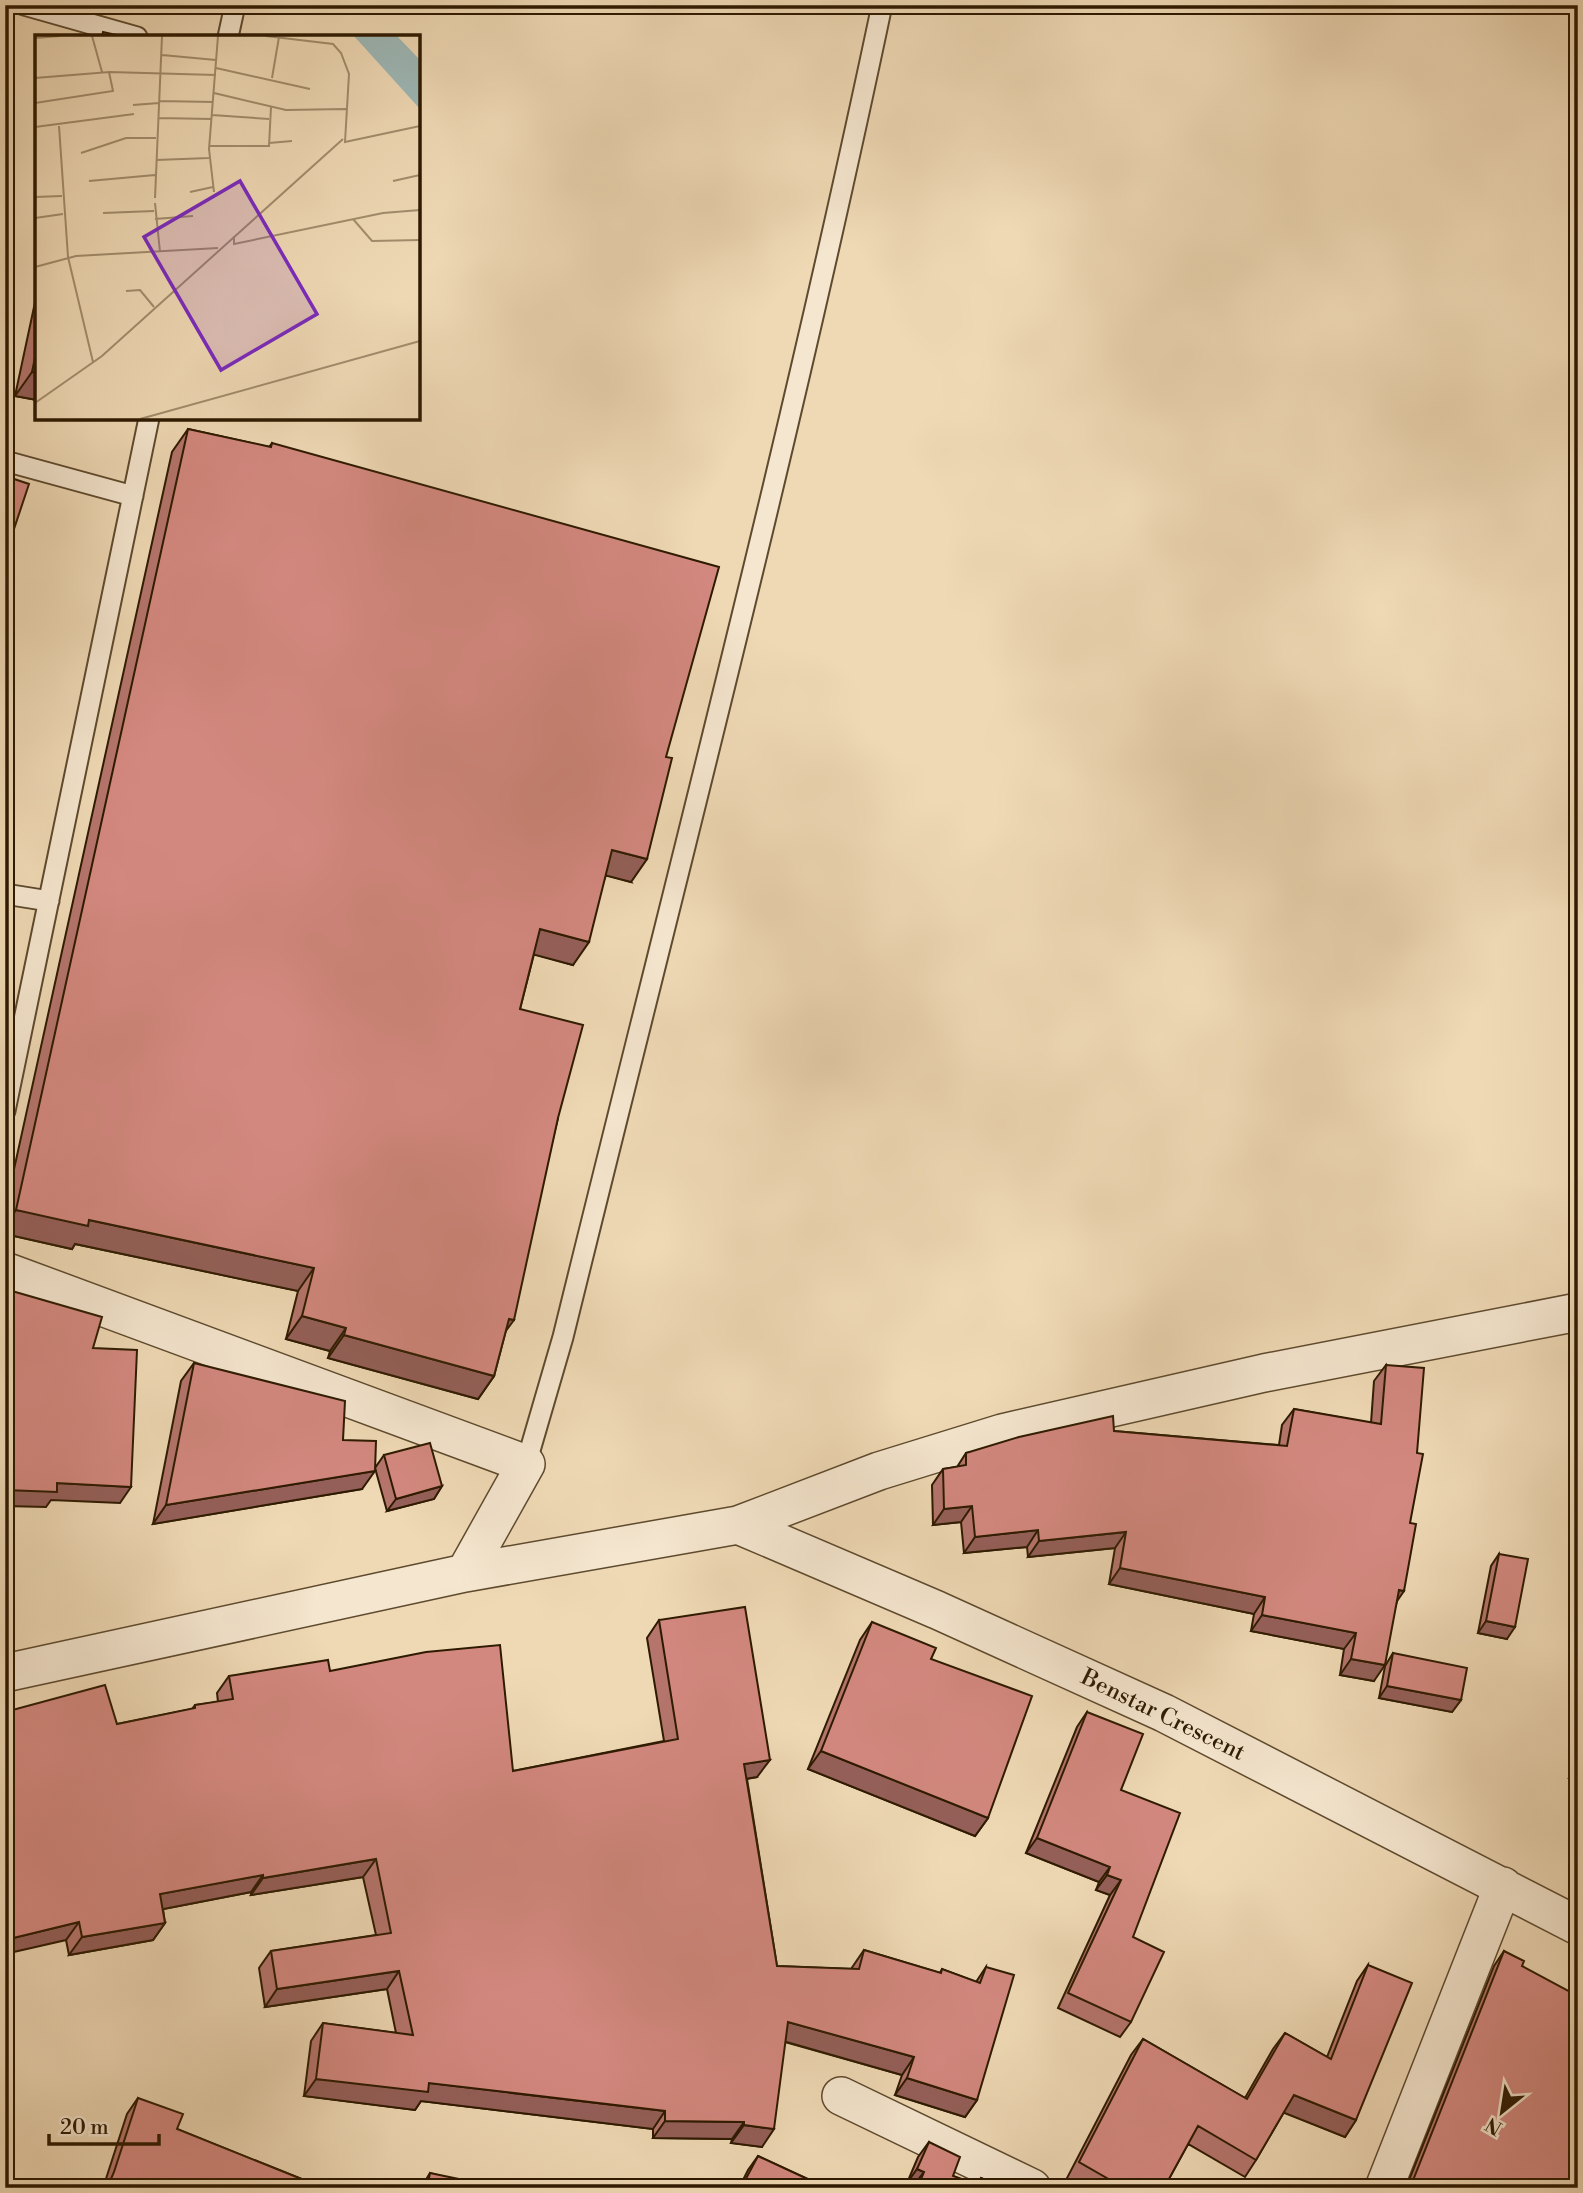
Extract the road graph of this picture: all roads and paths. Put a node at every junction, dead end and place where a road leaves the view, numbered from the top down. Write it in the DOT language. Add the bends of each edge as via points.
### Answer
graph roads {
  1 [pos="24,5"];
  2 [pos="235,5"];
  3 [pos="882,5"];
  4 [pos="130,35"];
  5 [pos="228,35"];
  6 [pos="149,420"];
  7 [pos="5,461"];
  8 [pos="133,496"];
  9 [pos="5,894"];
  10 [pos="49,901"];
  11 [pos="5,1111"];
  12 [pos="5,1271"];
  13 [pos="1578,1312"];
  14 [pos="526,1464"];
  15 [pos="738,1525"];
  16 [pos="465,1573"];
  17 [pos="5,1673"];
  18 [pos="1503,1886"];
  19 [pos="1578,1926"];
  20 [pos="841,2096"];
  21 [pos="1032,2188"];
  22 [pos="1384,2188"];
  1 -- 4 [label="lane"];
  2 -- 5 [label="lane"];
  3 -- 14 [label="lane" via="779,459 563,1337"];
  6 -- 8 [label="lane"];
  7 -- 8 [label="lane"];
  8 -- 10 [label="lane"];
  9 -- 10 [label="lane"];
  10 -- 11 [label="lane"];
  12 -- 14 [label="street"];
  13 -- 15 [label="street" via="1264,1373 1002,1433 879,1471"];
  14 -- 16 [label="street"];
  15 -- 16 [label="street"];
  15 -- 18 [label="street, Benstar Crescent" via="1164,1713"];
  16 -- 17 [label="street"];
  18 -- 19 [label="street, Benstar Crescent"];
  18 -- 22 [label="street"];
  20 -- 21 [label="street"];
}
